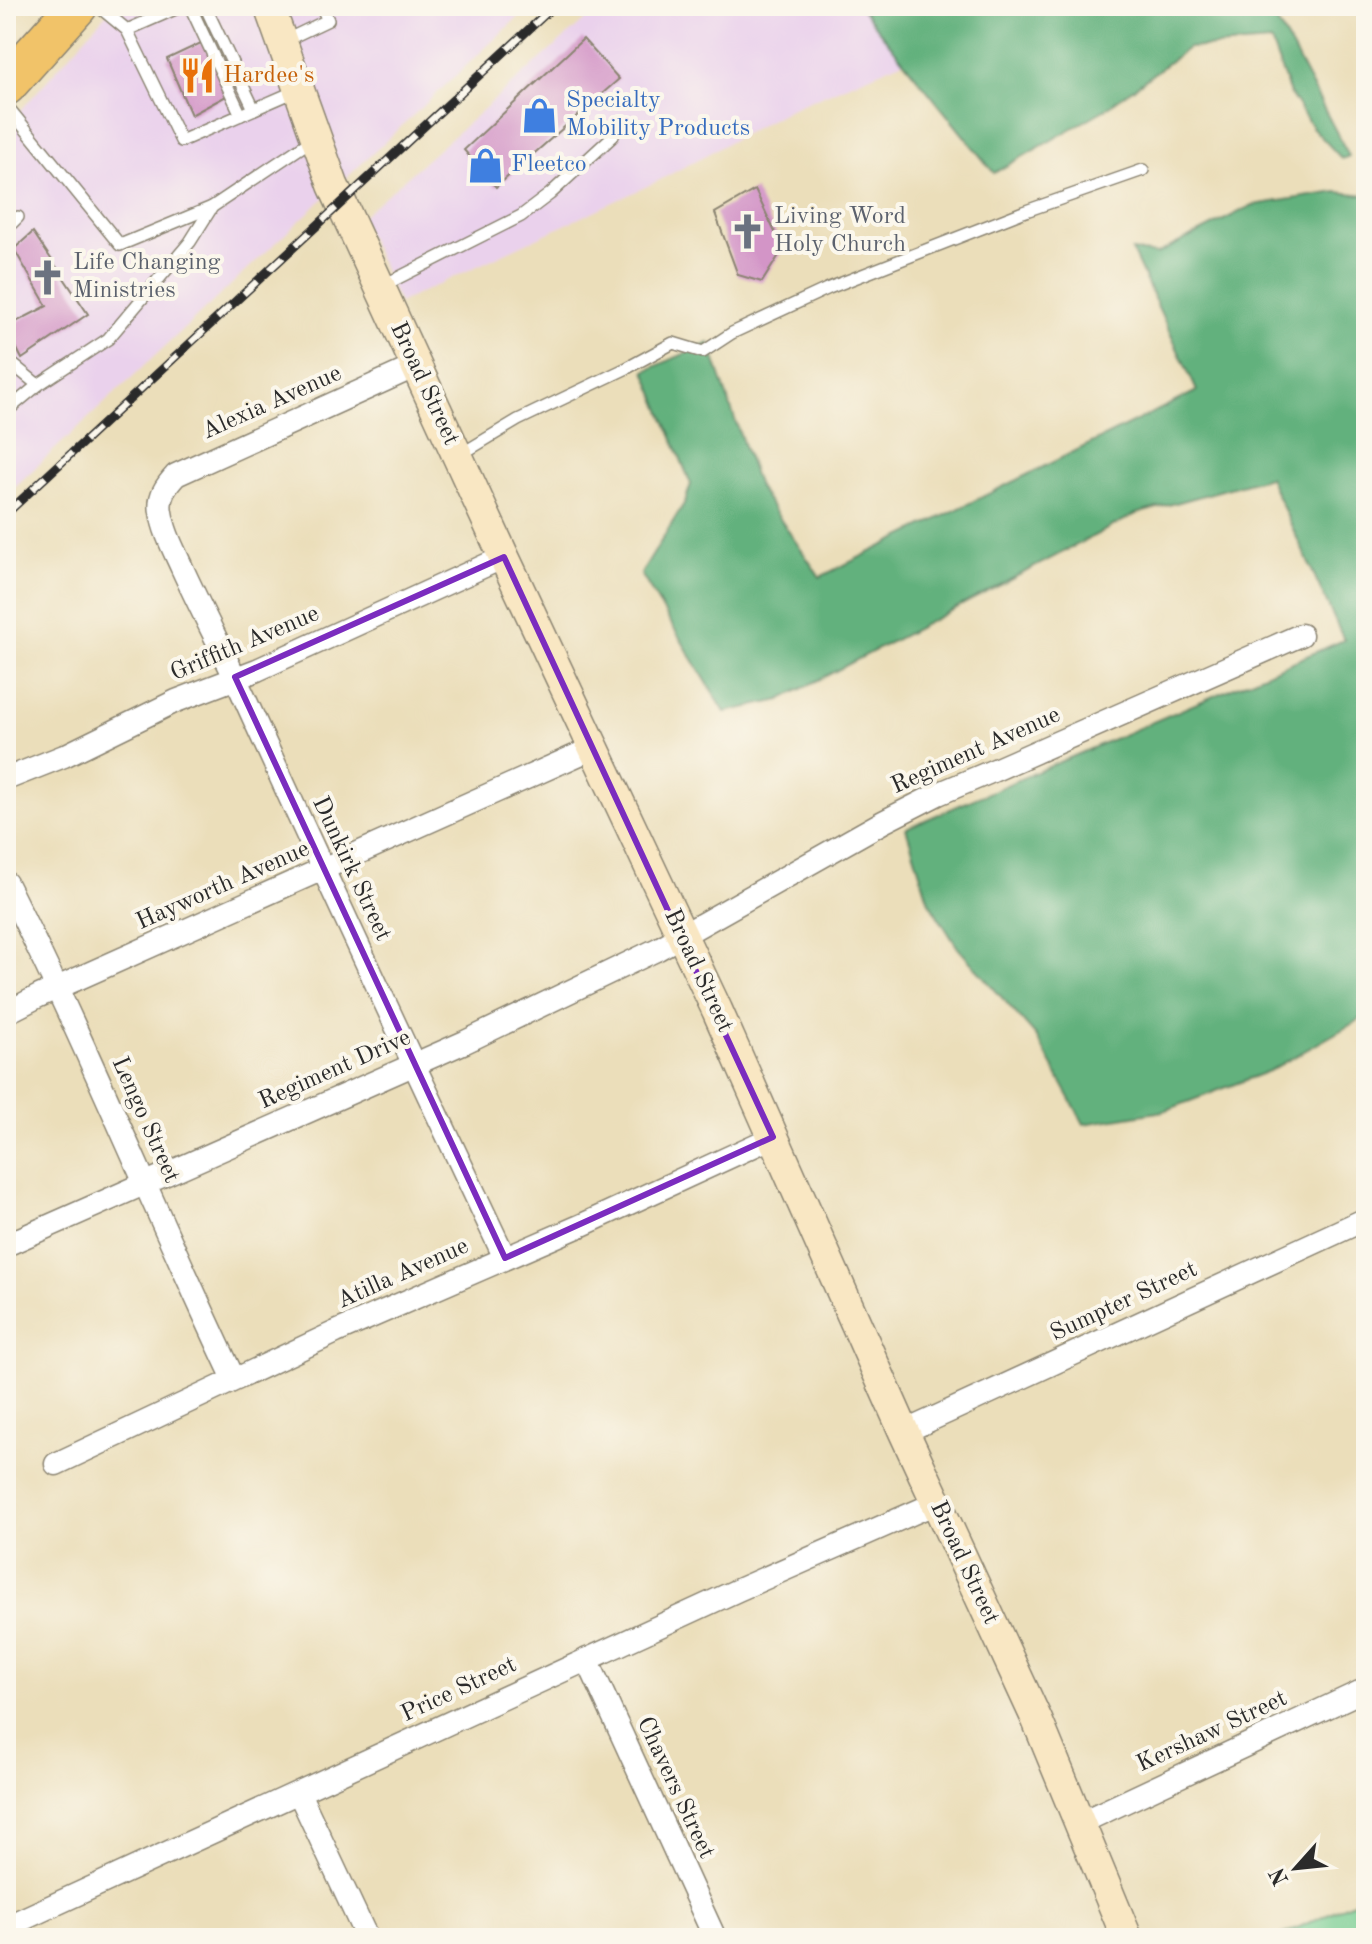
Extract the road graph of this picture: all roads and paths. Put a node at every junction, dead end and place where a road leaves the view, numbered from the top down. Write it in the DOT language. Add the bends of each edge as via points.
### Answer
graph roads {
  1 [pos="46,6"];
  2 [pos="77,6"];
  3 [pos="98,6"];
  4 [pos="182,6"];
  5 [pos="190,6"];
  6 [pos="205,6"];
  7 [pos="269,6"];
  8 [pos="321,6"];
  9 [pos="127,30"];
  10 [pos="283,42"];
  11 [pos="6,52"];
  12 [pos="6,85"];
  13 [pos="299,90"];
  14 [pos="6,105"];
  15 [pos="254,109"];
  16 [pos="241,115"];
  17 [pos="613,136"];
  18 [pos="315,138"];
  19 [pos="1143,170"];
  20 [pos="212,207"];
  21 [pos="18,217"];
  22 [pos="6,229"];
  23 [pos="380,287"];
  24 [pos="6,351"];
  25 [pos="416,366"];
  26 [pos="38,385"];
  27 [pos="7,409"];
  28 [pos="457,456"];
  29 [pos="160,499"];
  30 [pos="504,557"];
  31 [pos="1301,635"];
  32 [pos="235,677"];
  33 [pos="593,748"];
  34 [pos="6,779"];
  35 [pos="322,870"];
  36 [pos="6,883"];
  37 [pos="682,935"];
  38 [pos="57,990"];
  39 [pos="6,1013"];
  40 [pos="413,1063"];
  41 [pos="773,1137"];
  42 [pos="146,1183"];
  43 [pos="1366,1219"];
  44 [pos="6,1245"];
  45 [pos="505,1258"];
  46 [pos="234,1379"];
  47 [pos="904,1432"];
  48 [pos="56,1464"];
  49 [pos="936,1503"];
  50 [pos="587,1659"];
  51 [pos="1366,1689"];
  52 [pos="299,1793"];
  53 [pos="1080,1823"];
  54 [pos="6,1927"];
  55 [pos="367,1938"];
  56 [pos="715,1938"];
  57 [pos="1127,1938"];
  1 -- 11 [label="highway"];
  2 -- 12 [label="highway"];
  3 -- 9 [label="lane"];
  4 -- 9 [label="lane"];
  5 -- 16 [label="lane"];
  6 -- 15 [label="lane"];
  7 -- 10 [label="street, Broad Street"];
  8 -- 10 [label="lane" via="328,20"];
  9 -- 16 [label="lane" via="181,141"];
  10 -- 13 [label="street, Broad Street"];
  13 -- 15 [label="lane"];
  13 -- 18 [label="street, Broad Street"];
  14 -- 20 [label="lane" via="120,245"];
  15 -- 16 [label="lane"];
  17 -- 23 [label="lane" via="521,216"];
  18 -- 20 [label="lane"];
  18 -- 23 [label="street, Broad Street"];
  19 -- 28 [label="lane" via="829,288 703,352 673,343"];
  20 -- 26 [label="lane" via="190,242 108,339"];
  21 -- 22 [label="lane"];
  23 -- 25 [label="street, Broad Street"];
  24 -- 26 [label="lane" via="11,363"];
  25 -- 28 [label="street, Broad Street"];
  25 -- 29 [label="street, Alexia Avenue" via="176,475"];
  26 -- 27 [label="lane"];
  28 -- 30 [label="street, Broad Street"];
  29 -- 32 [label="street, Dunkirk Street" via="166,532"];
  30 -- 32 [label="street, Griffith Avenue"];
  30 -- 33 [label="street, Broad Street"];
  31 -- 37 [label="street, Regiment Avenue" via="938,794"];
  32 -- 34 [label="street, Griffith Avenue"];
  32 -- 35 [label="street, Dunkirk Street"];
  33 -- 35 [label="street, Hayworth Avenue"];
  33 -- 37 [label="street, Broad Street"];
  35 -- 38 [label="street, Hayworth Avenue"];
  35 -- 40 [label="street, Dunkirk Street"];
  36 -- 38 [label="street, Lengo Street"];
  37 -- 40 [label="street, Regiment Drive"];
  37 -- 41 [label="street, Broad Street"];
  38 -- 39 [label="street, Hayworth Avenue"];
  38 -- 42 [label="street, Lengo Street"];
  40 -- 42 [label="street, Regiment Drive"];
  40 -- 45 [label="street, Dunkirk Street"];
  41 -- 45 [label="street, Atilla Avenue"];
  41 -- 47 [label="street, Broad Street"];
  42 -- 44 [label="street, Regiment Drive"];
  42 -- 46 [label="street, Lengo Street"];
  43 -- 47 [label="street, Sumpter Street"];
  45 -- 46 [label="street, Atilla Avenue"];
  46 -- 48 [label="street, Atilla Avenue"];
  47 -- 49 [label="street, Broad Street"];
  49 -- 50 [label="street, Price Street"];
  49 -- 53 [label="street, Broad Street"];
  50 -- 52 [label="street, Price Street"];
  50 -- 56 [label="street, Chavers Street"];
  51 -- 53 [label="street, Kershaw Street"];
  52 -- 54 [label="street, Price Street"];
  52 -- 55 [label="street"];
  53 -- 57 [label="street, Broad Street"];
}
